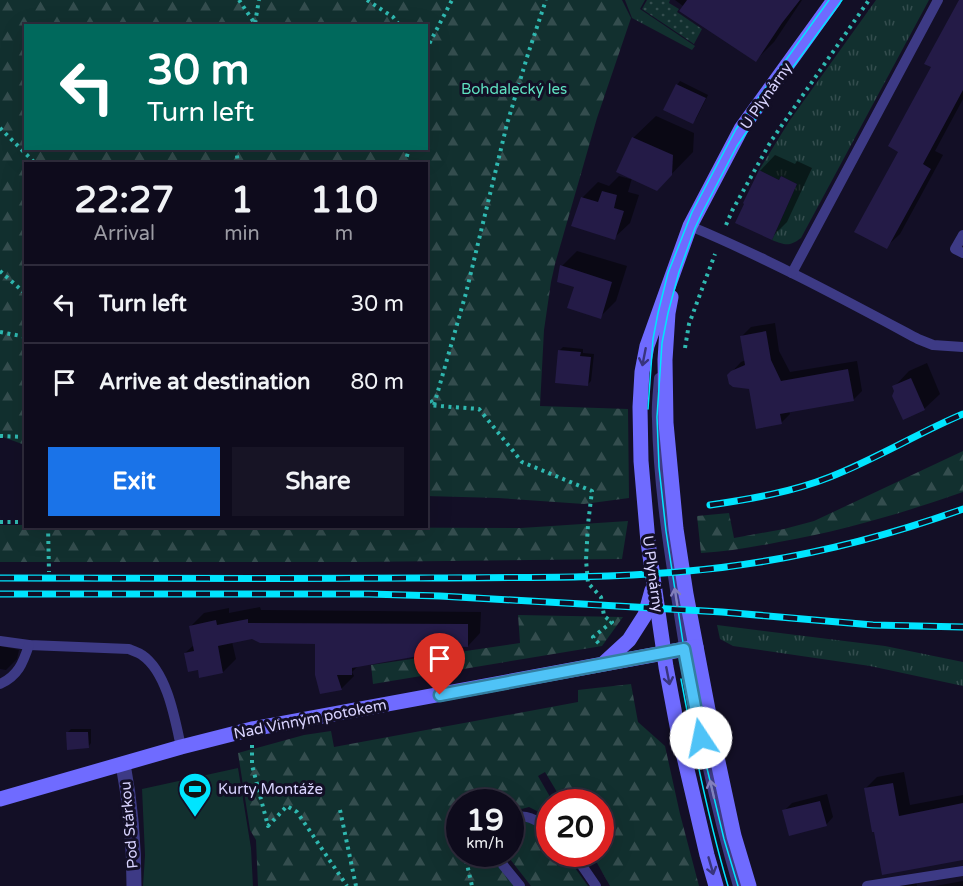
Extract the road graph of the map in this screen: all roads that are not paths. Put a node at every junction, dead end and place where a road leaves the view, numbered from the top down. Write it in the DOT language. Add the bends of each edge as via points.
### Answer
graph roads {
  1 [pos="834,0"];
  2 [pos="938,0"];
  3 [pos="690,226"];
  4 [pos="963,235"];
  5 [pos="963,253"];
  6 [pos="677,263"];
  7 [pos="792,273"];
  8 [pos="963,347"];
  9 [pos="654,584"];
  10 [pos="0,640"];
  11 [pos="29,645"];
  12 [pos="690,648"];
  13 [pos="664,653"];
  14 [pos="603,664"];
  15 [pos="0,684"];
  16 [pos="181,747"];
  17 [pos="123,764"];
  18 [pos="0,799"];
  19 [pos="505,867"];
  20 [pos="583,867"];
  21 [pos="963,871"];
  22 [pos="134,886"];
  23 [pos="520,886"];
  24 [pos="596,886"];
  25 [pos="716,886"];
  26 [pos="738,886"];
  27 [pos="749,886"];
  28 [pos="867,886"];
  1 -- 3 [label="street, U Plynárny" via="741,129"];
  2 -- 7 [label="lane"];
  3 -- 6 [label="street, U Plynárny"];
  3 -- 7 [label="lane"];
  4 -- 5 [label="lane" via="955,249"];
  6 -- 9 [label="street, U Plynárny, one-way" via="647,346 639,407"];
  12 -- 6 [label="street, U Plynárny, one-way" via="666,423 668,313"];
  7 -- 8 [label="lane" via="918,339 933,345"];
  9 -- 13 [label="street, U Plynárny"];
  9 -- 14 [label="street" via="640,623 629,640"];
  10 -- 11 [label="lane"];
  11 -- 15 [label="lane" via="23,663 10,680"];
  11 -- 16 [label="lane" via="129,649 143,656 156,670 171,703"];
  12 -- 13 [label="street, Nad Vinným potokem"];
  26 -- 12 [label="lane, one-way" via="705,760"];
  12 -- 27 [label="street, U Plynárny"];
  13 -- 14 [label="street, Nad Vinným potokem"];
  13 -- 25 [label="street, U Plynárny, one-way" via="678,731"];
  14 -- 16 [label="street, Nad Vinným potokem" via="252,729"];
  16 -- 17 [label="street, Nad Vinným potokem"];
  17 -- 18 [label="street, Nad Vinným potokem"];
  17 -- 22 [label="street, Pod Stárkou" via="130,803"];
  19 -- 23 [label="lane"];
  20 -- 24 [label="lane"];
  21 -- 28 [label="lane"];
}
